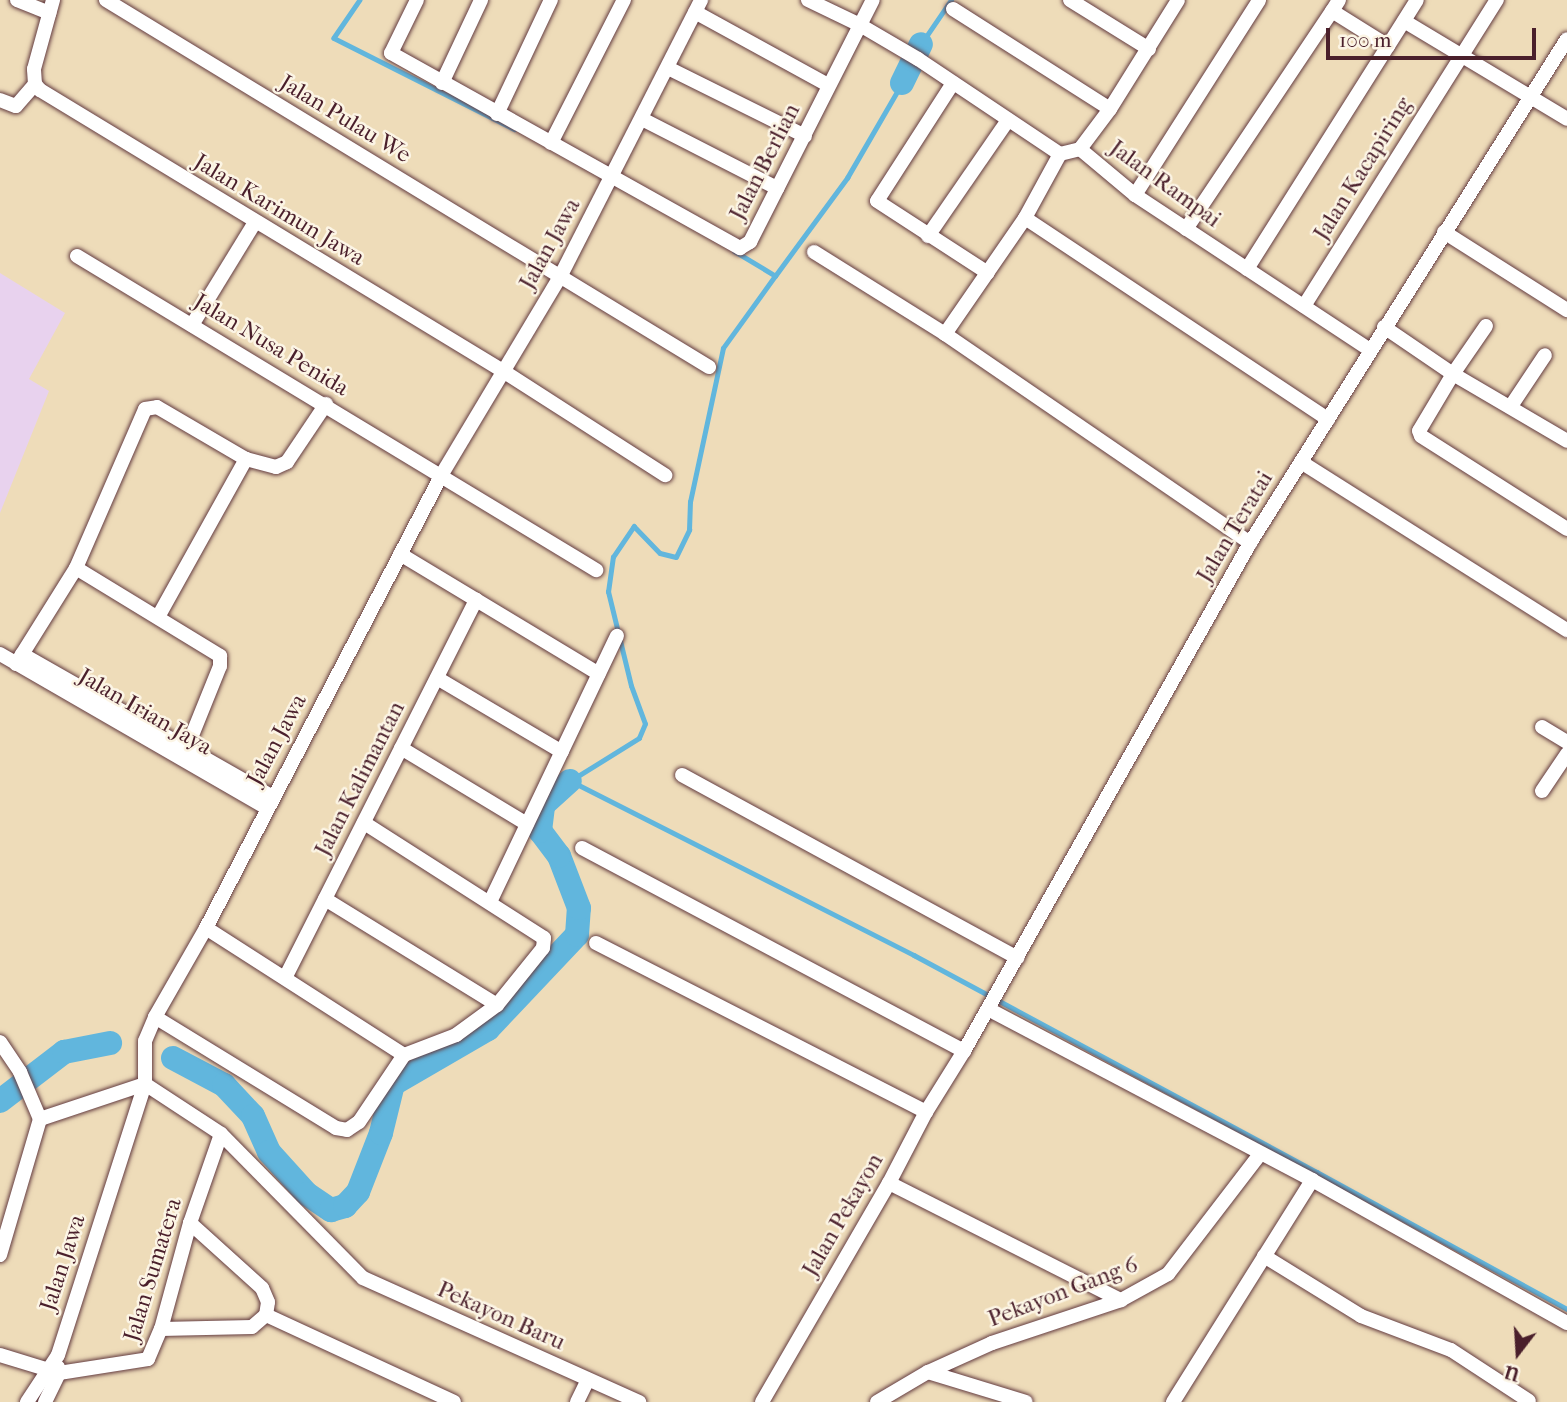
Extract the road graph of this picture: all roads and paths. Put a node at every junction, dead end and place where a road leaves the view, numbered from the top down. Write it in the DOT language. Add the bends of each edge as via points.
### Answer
graph roads {
  1 [pos="17,0"];
  2 [pos="106,0"];
  3 [pos="417,0"];
  4 [pos="481,0"];
  5 [pos="551,0"];
  6 [pos="624,0"];
  7 [pos="808,0"];
  8 [pos="873,0"];
  9 [pos="1070,0"];
  10 [pos="1178,0"];
  11 [pos="1258,0"];
  12 [pos="1417,0"];
  13 [pos="1497,0"];
  14 [pos="1335,5"];
  15 [pos="698,6"];
  16 [pos="51,7"];
  17 [pos="953,9"];
  18 [pos="1404,21"];
  19 [pos="860,25"];
  20 [pos="1567,39"];
  21 [pos="1388,46"];
  22 [pos="1149,49"];
  23 [pos="1461,57"];
  24 [pos="668,68"];
  25 [pos="442,83"];
  26 [pos="953,83"];
  27 [pos="35,84"];
  28 [pos="828,85"];
  29 [pos="1531,97"];
  30 [pos="0,100"];
  31 [pos="1110,109"];
  32 [pos="497,114"];
  33 [pos="642,119"];
  34 [pos="1567,119"];
  35 [pos="1009,120"];
  36 [pos="805,136"];
  37 [pos="551,143"];
  38 [pos="1080,149"];
  39 [pos="1060,154"];
  40 [pos="611,180"];
  41 [pos="776,188"];
  42 [pos="1135,195"];
  43 [pos="1025,218"];
  44 [pos="255,222"];
  45 [pos="1185,229"];
  46 [pos="1444,232"];
  47 [pos="928,236"];
  48 [pos="814,252"];
  49 [pos="77,256"];
  50 [pos="1247,269"];
  51 [pos="988,274"];
  52 [pos="560,277"];
  53 [pos="1304,306"];
  54 [pos="1567,310"];
  55 [pos="192,325"];
  56 [pos="1486,326"];
  57 [pos="1384,327"];
  58 [pos="945,334"];
  59 [pos="1370,350"];
  60 [pos="1545,355"];
  61 [pos="709,367"];
  62 [pos="503,372"];
  63 [pos="1453,374"];
  64 [pos="326,404"];
  65 [pos="1511,406"];
  66 [pos="1328,419"];
  67 [pos="1567,441"];
  68 [pos="246,458"];
  69 [pos="1301,462"];
  70 [pos="442,474"];
  71 [pos="665,475"];
  72 [pos="1567,530"];
  73 [pos="1250,543"];
  74 [pos="400,554"];
  75 [pos="76,568"];
  76 [pos="596,570"];
  77 [pos="476,600"];
  78 [pos="158,617"];
  79 [pos="1567,630"];
  80 [pos="617,636"];
  81 [pos="0,654"];
  82 [pos="19,659"];
  83 [pos="599,674"];
  84 [pos="437,678"];
  85 [pos="1542,726"];
  86 [pos="1567,742"];
  87 [pos="401,748"];
  88 [pos="562,752"];
  89 [pos="184,754"];
  90 [pos="1567,754"];
  91 [pos="682,775"];
  92 [pos="1542,791"];
  93 [pos="270,802"];
  94 [pos="364,823"];
  95 [pos="527,824"];
  96 [pos="582,848"];
  97 [pos="325,899"];
  98 [pos="491,902"];
  99 [pos="206,928"];
  100 [pos="596,943"];
  101 [pos="1017,958"];
  102 [pos="285,978"];
  103 [pos="993,1001"];
  104 [pos="497,1005"];
  105 [pos="155,1017"];
  106 [pos="0,1042"];
  107 [pos="964,1051"];
  108 [pos="404,1055"];
  109 [pos="145,1084"];
  110 [pos="926,1112"];
  111 [pos="40,1119"];
  112 [pos="221,1134"];
  113 [pos="1260,1154"];
  114 [pos="1312,1180"];
  115 [pos="889,1183"];
  116 [pos="190,1223"];
  117 [pos="1,1253"];
  118 [pos="1264,1256"];
  119 [pos="1121,1300"];
  120 [pos="266,1315"];
  121 [pos="1567,1323"];
  122 [pos="161,1329"];
  123 [pos="0,1355"];
  124 [pos="928,1371"];
  125 [pos="52,1372"];
  126 [pos="588,1379"];
  127 [pos="1529,1401"];
  128 [pos="27,1402"];
  129 [pos="45,1402"];
  130 [pos="454,1402"];
  131 [pos="577,1402"];
  132 [pos="639,1402"];
  133 [pos="762,1402"];
  134 [pos="877,1402"];
  135 [pos="1026,1402"];
  136 [pos="1173,1402"];
  1 -- 16 [label="street"];
  2 -- 52 [label="street, Jalan Pulau We"];
  3 -- 25 [label="street" via="391,53"];
  4 -- 25 [label="street"];
  5 -- 32 [label="street"];
  6 -- 37 [label="street"];
  7 -- 19 [label="street"];
  8 -- 19 [label="street, Jalan Berlian"];
  9 -- 22 [label="street"];
  10 -- 22 [label="street"];
  11 -- 42 [label="street"];
  12 -- 18 [label="street"];
  13 -- 23 [label="street, Jalan Kacapiring"];
  14 -- 21 [label="street"];
  14 -- 45 [label="street"];
  15 -- 24 [label="street, Jalan Jawa"];
  15 -- 28 [label="street"];
  16 -- 27 [label="street" via="34,69"];
  17 -- 31 [label="street"];
  18 -- 21 [label="street"];
  18 -- 23 [label="street"];
  19 -- 26 [label="street"];
  19 -- 28 [label="street, Jalan Berlian"];
  20 -- 29 [label="street, Jalan Teratai"];
  21 -- 50 [label="street"];
  22 -- 31 [label="street"];
  23 -- 29 [label="street"];
  23 -- 53 [label="street, Jalan Kacapiring"];
  24 -- 33 [label="street, Jalan Jawa"];
  24 -- 36 [label="street"];
  25 -- 32 [label="street"];
  26 -- 35 [label="street"];
  26 -- 47 [label="street" via="877,201"];
  27 -- 30 [label="street" via="16,106"];
  27 -- 44 [label="street, Jalan Karimun Jawa"];
  28 -- 36 [label="street, Jalan Berlian"];
  29 -- 34 [label="street"];
  29 -- 46 [label="street, Jalan Teratai"];
  31 -- 38 [label="street"];
  32 -- 37 [label="street"];
  33 -- 40 [label="street, Jalan Jawa"];
  33 -- 41 [label="street"];
  35 -- 39 [label="street"];
  35 -- 47 [label="street"];
  36 -- 41 [label="street, Jalan Berlian"];
  37 -- 40 [label="street"];
  38 -- 39 [label="street, Jalan Rampai"];
  38 -- 42 [label="street, Jalan Rampai"];
  39 -- 43 [label="street"];
  40 -- 41 [label="street, Jalan Berlian" via="740,248 750,242"];
  40 -- 52 [label="street, Jalan Jawa"];
  42 -- 45 [label="street, Jalan Rampai"];
  43 -- 51 [label="street"];
  43 -- 66 [label="street"];
  44 -- 55 [label="street"];
  44 -- 62 [label="street, Jalan Karimun Jawa"];
  45 -- 50 [label="street, Jalan Rampai"];
  46 -- 54 [label="street"];
  46 -- 57 [label="street, Jalan Teratai"];
  47 -- 51 [label="street"];
  48 -- 58 [label="street"];
  49 -- 55 [label="street, Jalan Nusa Penida"];
  50 -- 53 [label="street, Jalan Rampai"];
  51 -- 58 [label="street"];
  52 -- 61 [label="street, Jalan Pulau We"];
  52 -- 62 [label="street, Jalan Jawa"];
  53 -- 59 [label="street, Jalan Rampai"];
  55 -- 64 [label="street, Jalan Nusa Penida"];
  56 -- 63 [label="street"];
  57 -- 59 [label="street, Jalan Teratai"];
  57 -- 63 [label="street"];
  58 -- 73 [label="street"];
  59 -- 66 [label="street, Jalan Teratai"];
  60 -- 65 [label="street"];
  62 -- 70 [label="street, Jalan Jawa"];
  62 -- 71 [label="street, Jalan Karimun Jawa"];
  63 -- 65 [label="street"];
  63 -- 72 [label="street" via="1420,425 1421,436"];
  64 -- 68 [label="street" via="282,465 269,467"];
  64 -- 70 [label="street, Jalan Nusa Penida"];
  65 -- 67 [label="street"];
  66 -- 69 [label="street, Jalan Teratai"];
  68 -- 75 [label="street" via="157,407 145,410"];
  68 -- 78 [label="street"];
  69 -- 73 [label="street, Jalan Teratai"];
  69 -- 79 [label="street"];
  70 -- 74 [label="street, Jalan Jawa"];
  70 -- 76 [label="street, Jalan Nusa Penida"];
  73 -- 101 [label="street, Jalan Teratai"];
  74 -- 77 [label="street"];
  74 -- 93 [label="street, Jalan Jawa"];
  75 -- 78 [label="street"];
  75 -- 82 [label="street"];
  77 -- 83 [label="street"];
  77 -- 84 [label="street, Jalan Kalimantan"];
  78 -- 89 [label="street" via="217,653 221,661"];
  80 -- 83 [label="street"];
  81 -- 82 [label="street, Jalan Irian Jaya"];
  82 -- 89 [label="street, Jalan Irian Jaya"];
  83 -- 88 [label="street"];
  84 -- 87 [label="street, Jalan Kalimantan"];
  84 -- 88 [label="street"];
  85 -- 86 [label="street"];
  87 -- 94 [label="street, Jalan Kalimantan"];
  87 -- 95 [label="street"];
  88 -- 95 [label="street"];
  89 -- 93 [label="street, Jalan Irian Jaya"];
  90 -- 92 [label="street"];
  91 -- 101 [label="street"];
  93 -- 99 [label="street, Jalan Jawa"];
  94 -- 97 [label="street, Jalan Kalimantan"];
  94 -- 98 [label="street"];
  95 -- 98 [label="street"];
  96 -- 107 [label="street"];
  97 -- 102 [label="street, Jalan Kalimantan"];
  97 -- 104 [label="street"];
  98 -- 104 [label="street" via="544,941"];
  99 -- 102 [label="street"];
  99 -- 105 [label="street, Jalan Jawa"];
  100 -- 110 [label="street"];
  101 -- 103 [label="street, Jalan Teratai"];
  102 -- 108 [label="street"];
  103 -- 107 [label="street, Jalan Teratai"];
  103 -- 113 [label="street"];
  104 -- 108 [label="street" via="456,1035"];
  105 -- 108 [label="street" via="347,1130 359,1122"];
  105 -- 109 [label="street, Jalan Jawa" via="145,1041"];
  106 -- 111 [label="street" via="20,1072"];
  107 -- 110 [label="street, Jalan Pekayon"];
  109 -- 111 [label="street"];
  109 -- 112 [label="street, Pekayon Baru"];
  109 -- 125 [label="street, Jalan Jawa"];
  110 -- 115 [label="street, Jalan Pekayon"];
  111 -- 117 [label="street"];
  112 -- 116 [label="street, Jalan Sumatera"];
  112 -- 126 [label="street, Pekayon Baru" via="348,1264 381,1287"];
  113 -- 114 [label="street"];
  113 -- 119 [label="street, Pekayon Gang 6" via="1180,1262 1157,1281"];
  114 -- 118 [label="street"];
  114 -- 121 [label="street"];
  115 -- 119 [label="street"];
  115 -- 133 [label="street, Jalan Pekayon"];
  116 -- 120 [label="street" via="262,1289 268,1302"];
  116 -- 122 [label="street, Jalan Sumatera"];
  118 -- 127 [label="street" via="1361,1316 1451,1350"];
  118 -- 136 [label="street"];
  119 -- 124 [label="street, Pekayon Gang 6" via="992,1343"];
  120 -- 122 [label="street" via="252,1327"];
  120 -- 130 [label="street"];
  122 -- 125 [label="street, Jalan Sumatera" via="154,1352 144,1361"];
  123 -- 125 [label="street"];
  124 -- 134 [label="street, Pekayon Gang 6"];
  124 -- 135 [label="street"];
  125 -- 128 [label="street, Jalan Jawa"];
  125 -- 129 [label="street, Jalan Jawa"];
  126 -- 131 [label="street"];
  126 -- 132 [label="street, Pekayon Baru"];
}
